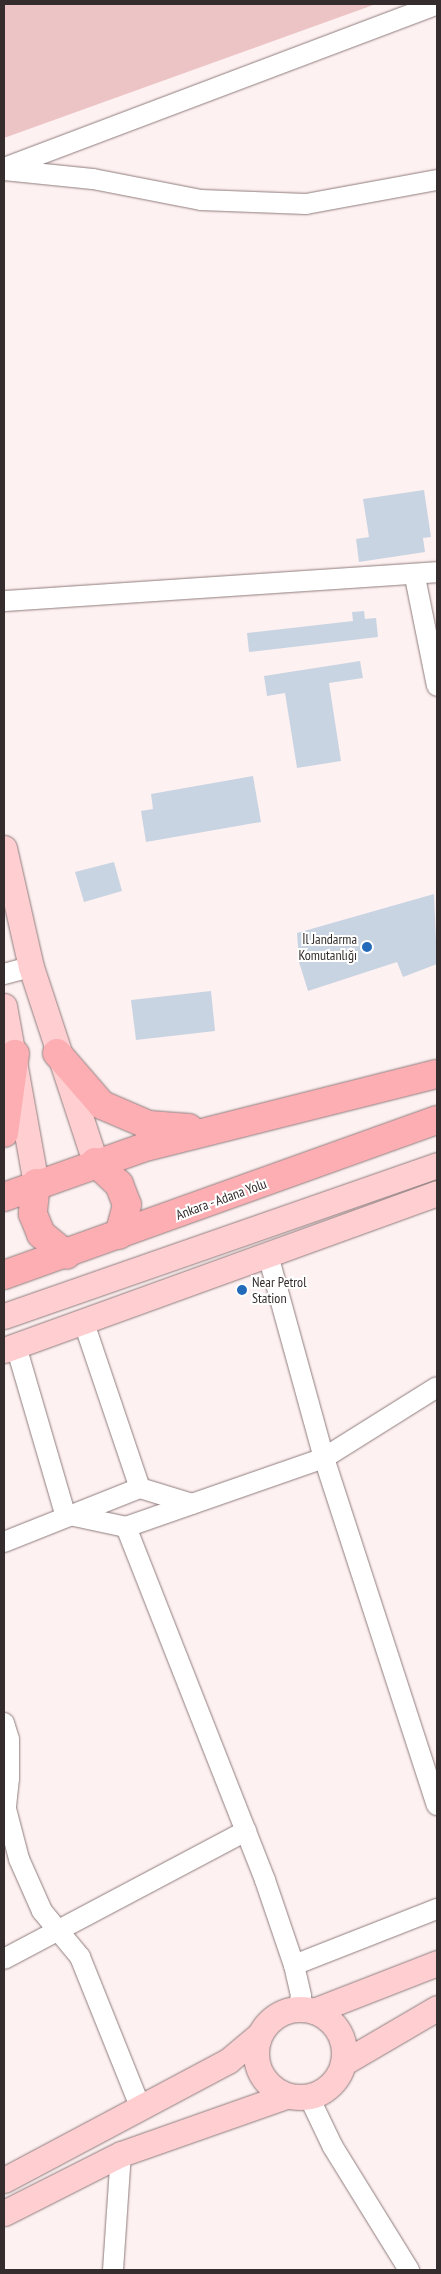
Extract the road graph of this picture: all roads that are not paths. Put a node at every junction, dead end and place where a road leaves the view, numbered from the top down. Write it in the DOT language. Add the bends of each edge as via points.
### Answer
graph roads {
  1 [pos="437,4"];
  2 [pos="4,169"];
  3 [pos="437,180"];
  4 [pos="437,572"];
  5 [pos="416,577"];
  6 [pos="4,601"];
  7 [pos="436,678"];
  8 [pos="4,848"];
  9 [pos="31,968"];
  10 [pos="4,974"];
  11 [pos="4,1006"];
  12 [pos="57,1053"];
  13 [pos="15,1054"];
  14 [pos="437,1074"];
  15 [pos="437,1120"];
  16 [pos="213,1130"];
  17 [pos="4,1133"];
  18 [pos="95,1162"];
  19 [pos="437,1165"];
  20 [pos="36,1183"];
  21 [pos="437,1192"];
  22 [pos="4,1197"];
  23 [pos="119,1235"];
  24 [pos="67,1255"];
  25 [pos="268,1255"];
  26 [pos="4,1275"];
  27 [pos="73,1293"];
  28 [pos="5,1316"];
  29 [pos="84,1323"];
  30 [pos="10,1348"];
  31 [pos="437,1387"];
  32 [pos="324,1458"];
  33 [pos="140,1488"];
  34 [pos="192,1504"];
  35 [pos="65,1514"];
  36 [pos="126,1527"];
  37 [pos="4,1542"];
  38 [pos="4,1723"];
  39 [pos="6,1779"];
  40 [pos="437,1804"];
  41 [pos="246,1831"];
  42 [pos="437,1908"];
  43 [pos="56,1931"];
  44 [pos="4,1958"];
  45 [pos="437,1963"];
  46 [pos="294,1965"];
  47 [pos="437,2008"];
  48 [pos="306,2010"];
  49 [pos="259,2035"];
  50 [pos="343,2063"];
  51 [pos="298,2096"];
  52 [pos="141,2109"];
  53 [pos="121,2154"];
  54 [pos="4,2180"];
  55 [pos="4,2213"];
  56 [pos="113,2270"];
  57 [pos="409,2270"];
  1 -- 2 [label="street"];
  2 -- 3 [label="street" via="93,178 201,200 306,204"];
  4 -- 5 [label="street"];
  5 -- 6 [label="street"];
  5 -- 7 [label="street"];
  8 -- 9 [label="main road"];
  9 -- 10 [label="street"];
  9 -- 12 [label="main road"];
  11 -- 13 [label="main road"];
  12 -- 16 [label="highway" via="102,1105 126,1118 149,1125"];
  12 -- 18 [label="main road"];
  13 -- 17 [label="highway"];
  13 -- 20 [label="main road"];
  14 -- 16 [label="highway"];
  15 -- 23 [label="highway, Ankara - Adana Yolu"];
  16 -- 18 [label="highway"];
  18 -- 20 [label="highway"];
  18 -- 23 [label="highway" via="119,1184 127,1205"];
  19 -- 27 [label="main road"];
  20 -- 22 [label="highway"];
  20 -- 24 [label="highway" via="33,1214 40,1234"];
  21 -- 25 [label="main road"];
  23 -- 24 [label="highway, Ankara - Adana Yolu"];
  24 -- 26 [label="highway, Ankara - Adana Yolu"];
  25 -- 29 [label="main road"];
  25 -- 32 [label="street"];
  27 -- 28 [label="main road"];
  27 -- 29 [label="main road"];
  28 -- 30 [label="main road"];
  29 -- 30 [label="main road"];
  29 -- 33 [label="street"];
  30 -- 35 [label="street"];
  31 -- 32 [label="street"];
  32 -- 34 [label="street"];
  32 -- 40 [label="street"];
  33 -- 34 [label="street"];
  33 -- 35 [label="street"];
  34 -- 36 [label="street"];
  35 -- 36 [label="street"];
  35 -- 37 [label="street"];
  36 -- 41 [label="street"];
  38 -- 39 [label="street" via="9,1739"];
  39 -- 43 [label="street" via="6,1809 19,1859"];
  41 -- 43 [label="street"];
  41 -- 46 [label="street"];
  42 -- 46 [label="street"];
  43 -- 44 [label="street"];
  43 -- 52 [label="street" via="80,1956"];
  45 -- 48 [label="main road"];
  46 -- 48 [label="street"];
  47 -- 50 [label="main road"];
  48 -- 49 [label="main road" via="280,2014"];
  48 -- 50 [label="main road" via="336,2027 342,2041"];
  49 -- 51 [label="main road" via="255,2057 261,2076"];
  49 -- 52 [label="main road" via="228,2062"];
  50 -- 51 [label="main road" via="332,2084"];
  51 -- 53 [label="main road"];
  51 -- 57 [label="street"];
  52 -- 54 [label="main road"];
  53 -- 55 [label="main road"];
  53 -- 56 [label="street"];
}
